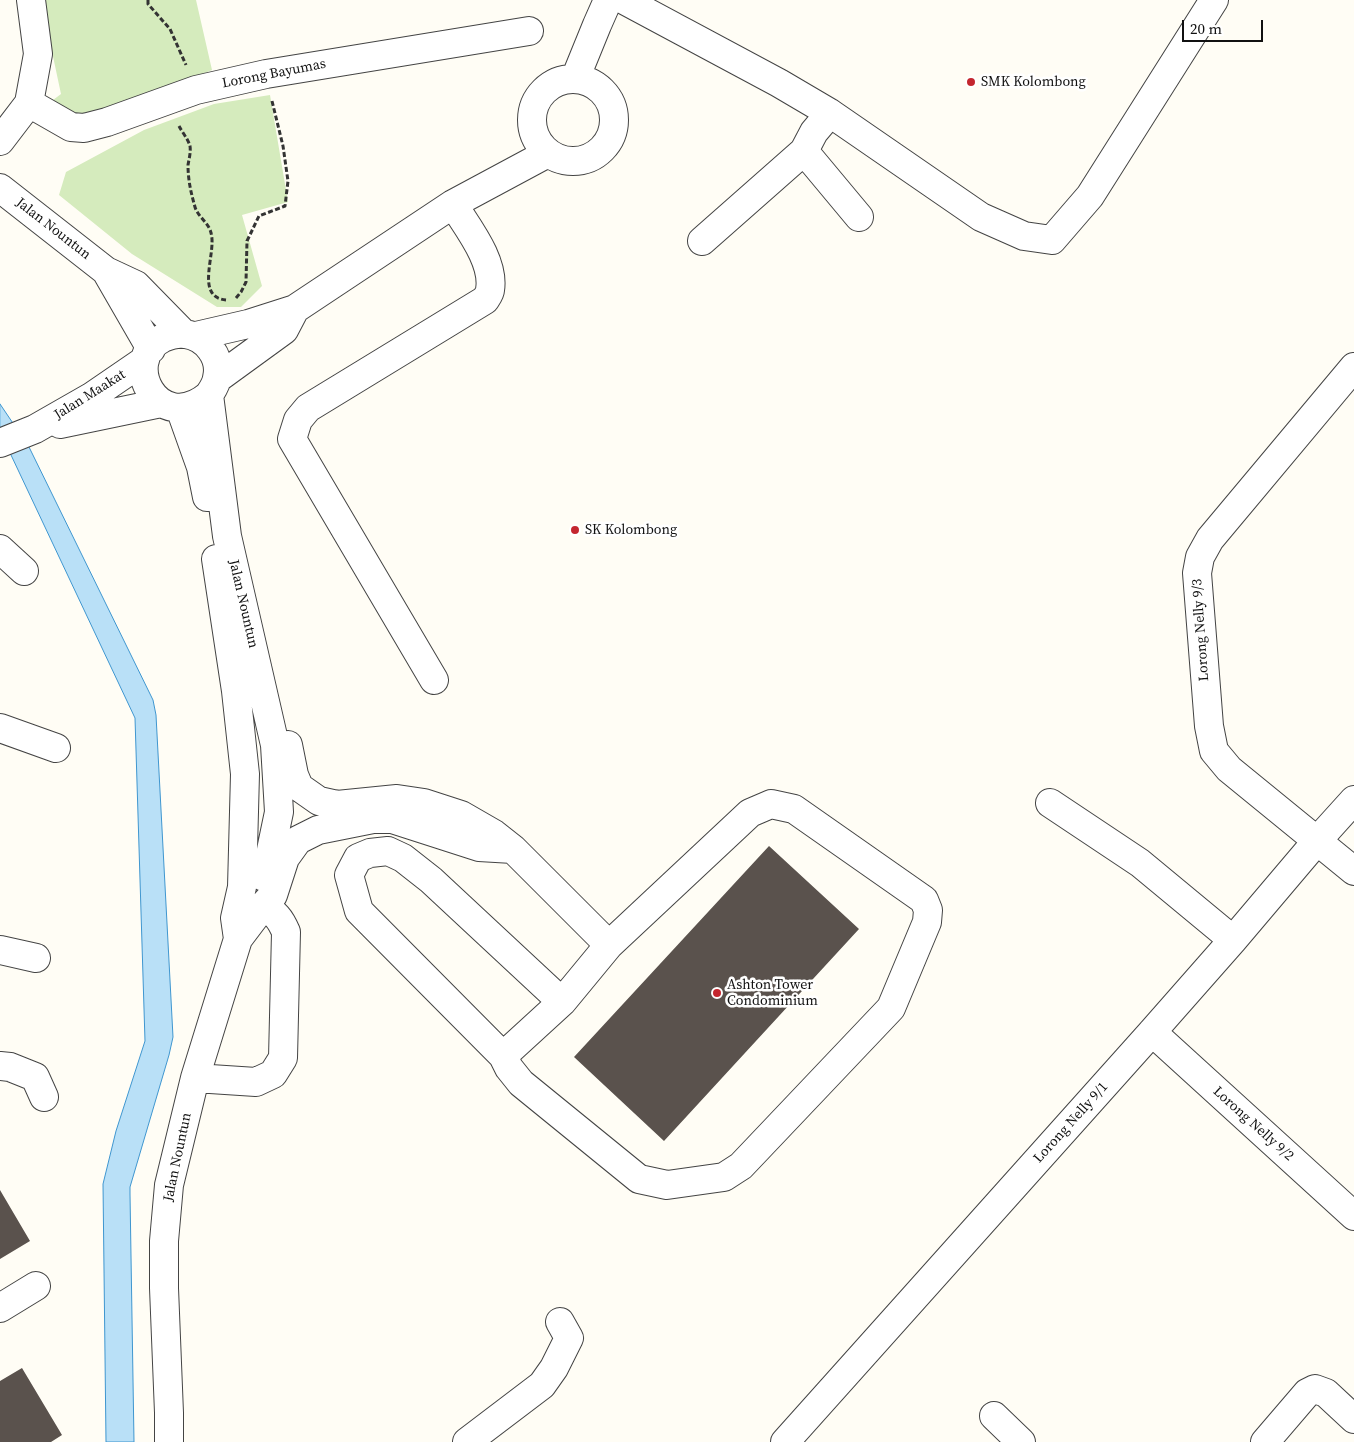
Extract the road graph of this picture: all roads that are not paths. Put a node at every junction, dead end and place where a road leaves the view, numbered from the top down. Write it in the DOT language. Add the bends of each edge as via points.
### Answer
graph roads {
  1 [pos="30,0"];
  2 [pos="608,0"];
  3 [pos="624,0"];
  4 [pos="1214,0"];
  5 [pos="529,31"];
  6 [pos="575,79"];
  7 [pos="30,103"];
  8 [pos="830,113"];
  9 [pos="0,141"];
  10 [pos="804,151"];
  11 [pos="548,153"];
  12 [pos="0,188"];
  13 [pos="452,204"];
  14 [pos="860,217"];
  15 [pos="702,241"];
  16 [pos="106,271"];
  17 [pos="295,309"];
  18 [pos="190,335"];
  19 [pos="148,355"];
  20 [pos="1354,367"];
  21 [pos="213,386"];
  22 [pos="170,405"];
  23 [pos="34,429"];
  24 [pos="0,443"];
  25 [pos="0,549"];
  26 [pos="24,571"];
  27 [pos="252,644"];
  28 [pos="434,680"];
  29 [pos="236,691"];
  30 [pos="0,728"];
  31 [pos="56,748"];
  32 [pos="1354,800"];
  33 [pos="1050,802"];
  34 [pos="279,812"];
  35 [pos="318,830"];
  36 [pos="1316,842"];
  37 [pos="513,850"];
  38 [pos="1354,872"];
  39 [pos="263,906"];
  40 [pos="238,940"];
  41 [pos="1233,940"];
  42 [pos="610,945"];
  43 [pos="0,950"];
  44 [pos="36,958"];
  45 [pos="562,1002"];
  46 [pos="1152,1032"];
  47 [pos="503,1056"];
  48 [pos="0,1066"];
  49 [pos="195,1078"];
  50 [pos="44,1097"];
  51 [pos="1354,1216"];
  52 [pos="36,1286"];
  53 [pos="0,1308"];
  54 [pos="560,1322"];
  55 [pos="169,1413"];
  56 [pos="994,1416"];
  57 [pos="1354,1418"];
  58 [pos="169,1442"];
  59 [pos="176,1442"];
  60 [pos="467,1442"];
  61 [pos="785,1442"];
  62 [pos="1021,1442"];
  63 [pos="1265,1442"];
  1 -- 7 [label="street" via="38,54"];
  2 -- 6 [label="street"];
  3 -- 8 [label="street"];
  4 -- 8 [label="street" via="1090,196 1052,240 1024,236 981,217"];
  5 -- 7 [label="street, Lorong Bayumas" via="266,74 196,90 84,128 71,127"];
  6 -- 11 [label="street" via="548,88 534,108 534,133"];
  6 -- 11 [label="street" via="598,87 607,97 613,108 612,134 597,154 585,160 560,159"];
  7 -- 9 [label="street"];
  8 -- 10 [label="street"];
  10 -- 14 [label="street"];
  10 -- 15 [label="street"];
  11 -- 13 [label="street"];
  12 -- 16 [label="street, Jalan Nountun"];
  13 -- 17 [label="street"];
  13 -- 28 [label="street" via="487,259 490,291 484,300 308,408 298,420 292,439"];
  16 -- 18 [label="street, Jalan Nountun" via="136,284"];
  16 -- 19 [label="street, Jalan Nountun"];
  17 -- 18 [label="street" via="248,324"];
  17 -- 21 [label="street" via="284,330"];
  18 -- 19 [label="street" via="171,335 160,340"];
  18 -- 21 [label="street, Jalan Nountun" via="206,343 214,353 218,365"];
  19 -- 22 [label="street, Jalan Nountun" via="143,372 146,384 152,394"];
  19 -- 23 [label="street, Jalan Maakat" via="92,397"];
  20 -- 36 [label="street, Lorong Nelly 9/3" via="1210,539 1200,557 1197,573 1209,726 1214,751 1229,769"];
  21 -- 22 [label="street" via="200,402 190,407"];
  21 -- 27 [label="street, Jalan Nountun" via="227,536"];
  22 -- 23 [label="street, Jalan Maakat"];
  22 -- 29 [label="street, Jalan Nountun" via="201,467"];
  23 -- 24 [label="street, Jalan Maakat"];
  25 -- 26 [label="street"];
  27 -- 34 [label="street, Jalan Nountun" via="275,745"];
  27 -- 37 [label="street" via="272,672 299,787 318,801 337,806 396,799 424,802 460,815 494,834"];
  29 -- 34 [label="street" via="250,701 267,804"];
  29 -- 40 [label="street, Jalan Nountun" via="245,774 242,887 235,918"];
  30 -- 31 [label="street"];
  32 -- 36 [label="street, Lorong Nelly 9/1"];
  33 -- 41 [label="street" via="1140,863"];
  34 -- 35 [label="street"];
  34 -- 39 [label="street, Jalan Nountun" via="260,890"];
  35 -- 37 [label="street" via="373,819 392,819 479,847"];
  35 -- 39 [label="street" via="298,840 285,858 273,896"];
  36 -- 38 [label="street, Lorong Nelly 9/3"];
  36 -- 41 [label="street, Lorong Nelly 9/1"];
  37 -- 42 [label="street"];
  39 -- 40 [label="street, Jalan Nountun"];
  39 -- 49 [label="street" via="277,914 286,932 283,1058 273,1074 256,1082"];
  40 -- 49 [label="street, Jalan Nountun"];
  41 -- 46 [label="street, Lorong Nelly 9/1"];
  42 -- 45 [label="street"];
  42 -- 47 [label="street" via="750,813 771,804 794,809 924,900 928,910 927,922 891,1008 741,1166 724,1177 667,1185 639,1179 521,1082"];
  43 -- 44 [label="street"];
  45 -- 47 [label="street"];
  45 -- 47 [label="street" via="403,858 388,851 358,858 349,875 359,911"];
  46 -- 51 [label="street, Lorong Nelly 9/2"];
  46 -- 61 [label="street, Lorong Nelly 9/1"];
  48 -- 50 [label="street" via="35,1078"];
  49 -- 55 [label="street, Jalan Nountun" via="169,1184 164,1241"];
  52 -- 53 [label="street"];
  54 -- 60 [label="street" via="569,1338 542,1385"];
  55 -- 58 [label="street, Jalan Nountun"];
  55 -- 59 [label="street"];
  56 -- 62 [label="street"];
  57 -- 63 [label="street" via="1326,1393 1315,1389 1307,1393"];
}
